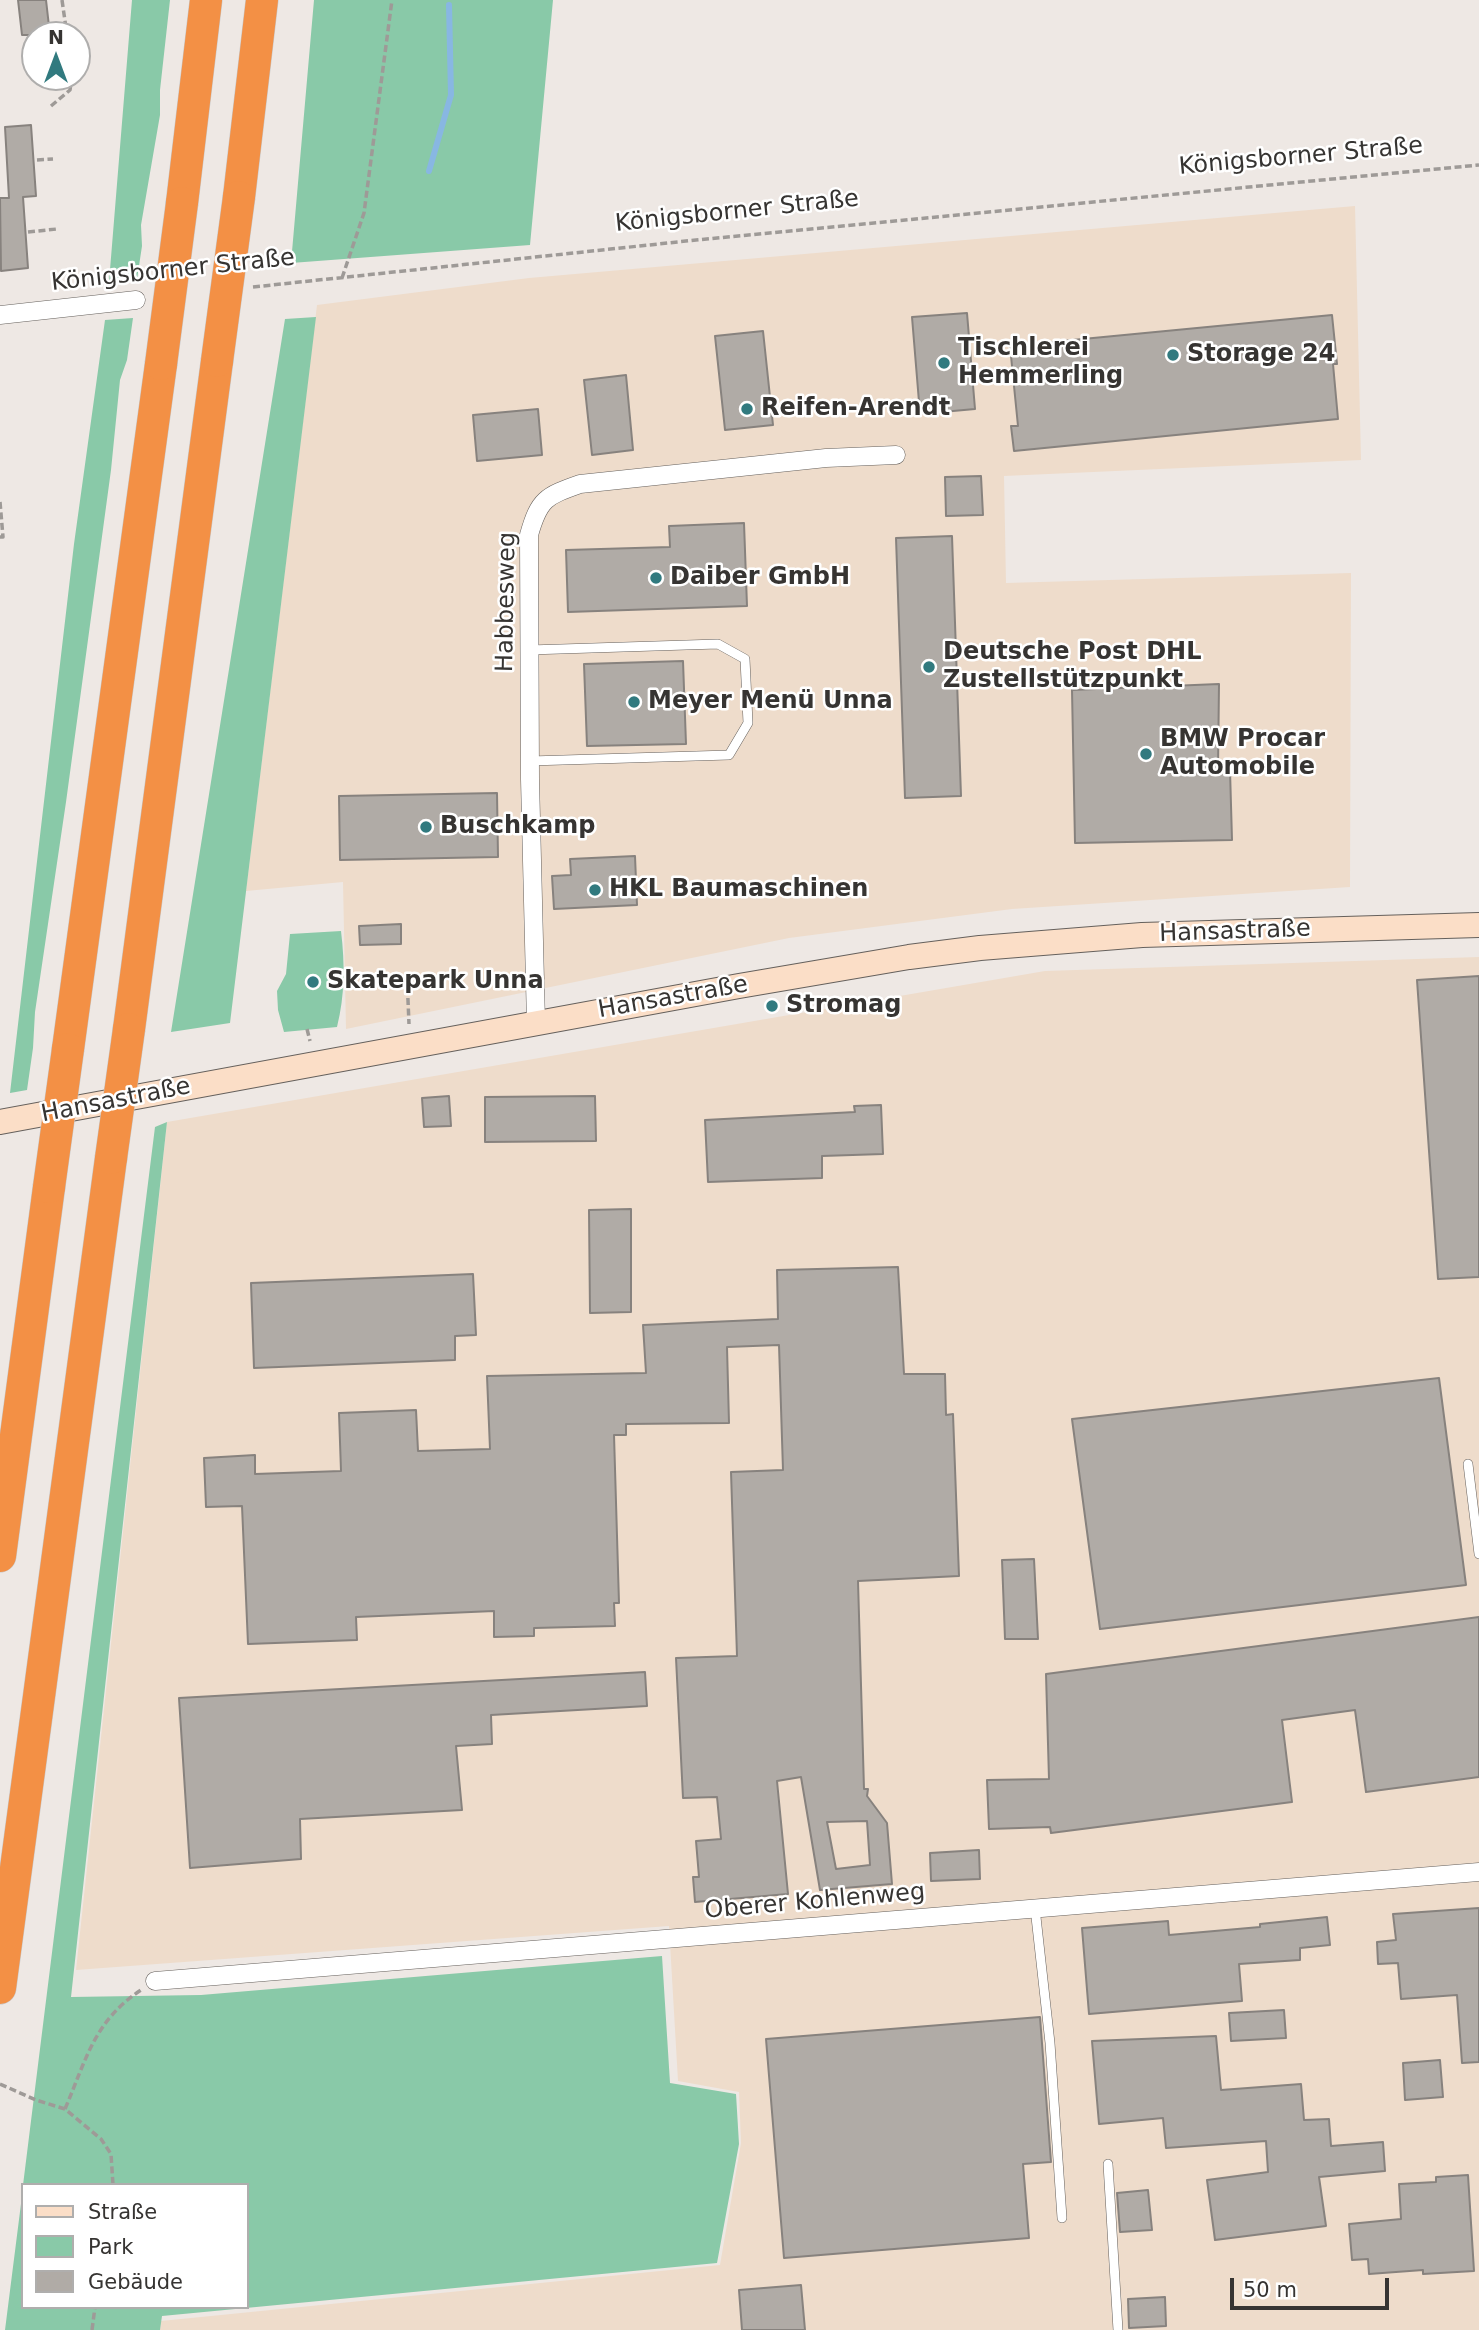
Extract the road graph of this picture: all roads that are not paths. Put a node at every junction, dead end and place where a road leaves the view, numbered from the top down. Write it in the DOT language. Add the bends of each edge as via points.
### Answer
graph roads {
  1 [pos="206,0"];
  2 [pos="262,0"];
  3 [pos="136,300"];
  4 [pos="0,315"];
  5 [pos="896,455"];
  6 [pos="529,650"];
  7 [pos="530,761"];
  8 [pos="1479,925"];
  9 [pos="536,1023"];
  10 [pos="0,1122"];
  11 [pos="1468,1464"];
  12 [pos="1479,1554"];
  13 [pos="0,1556"];
  14 [pos="1479,1872"];
  15 [pos="1035,1908"];
  16 [pos="155,1981"];
  17 [pos="0,1988"];
  18 [pos="1108,2164"];
  19 [pos="1062,2218"];
  20 [pos="1118,2330"];
  1 -- 13 [label="highway, bridge" via="183,202"];
  2 -- 17 [label="highway, bridge"];
  3 -- 4 [label="street, Königsborner Straße"];
  5 -- 6 [label="street, Habbesweg" via="580,484 554,494 536,511 529,535"];
  6 -- 7 [label="street, Habbesweg"];
  6 -- 7 [label="lane" via="718,644 745,659 748,723 729,755"];
  7 -- 9 [label="street, Habbesweg"];
  8 -- 9 [label="main road, Hansastraße" via="1142,935 980,948"];
  9 -- 10 [label="main road, Hansastraße"];
  11 -- 12 [label="lane"];
  14 -- 15 [label="street, Oberer Kohlenweg"];
  15 -- 16 [label="street, Oberer Kohlenweg"];
  15 -- 19 [label="lane"];
  18 -- 20 [label="lane"];
}
